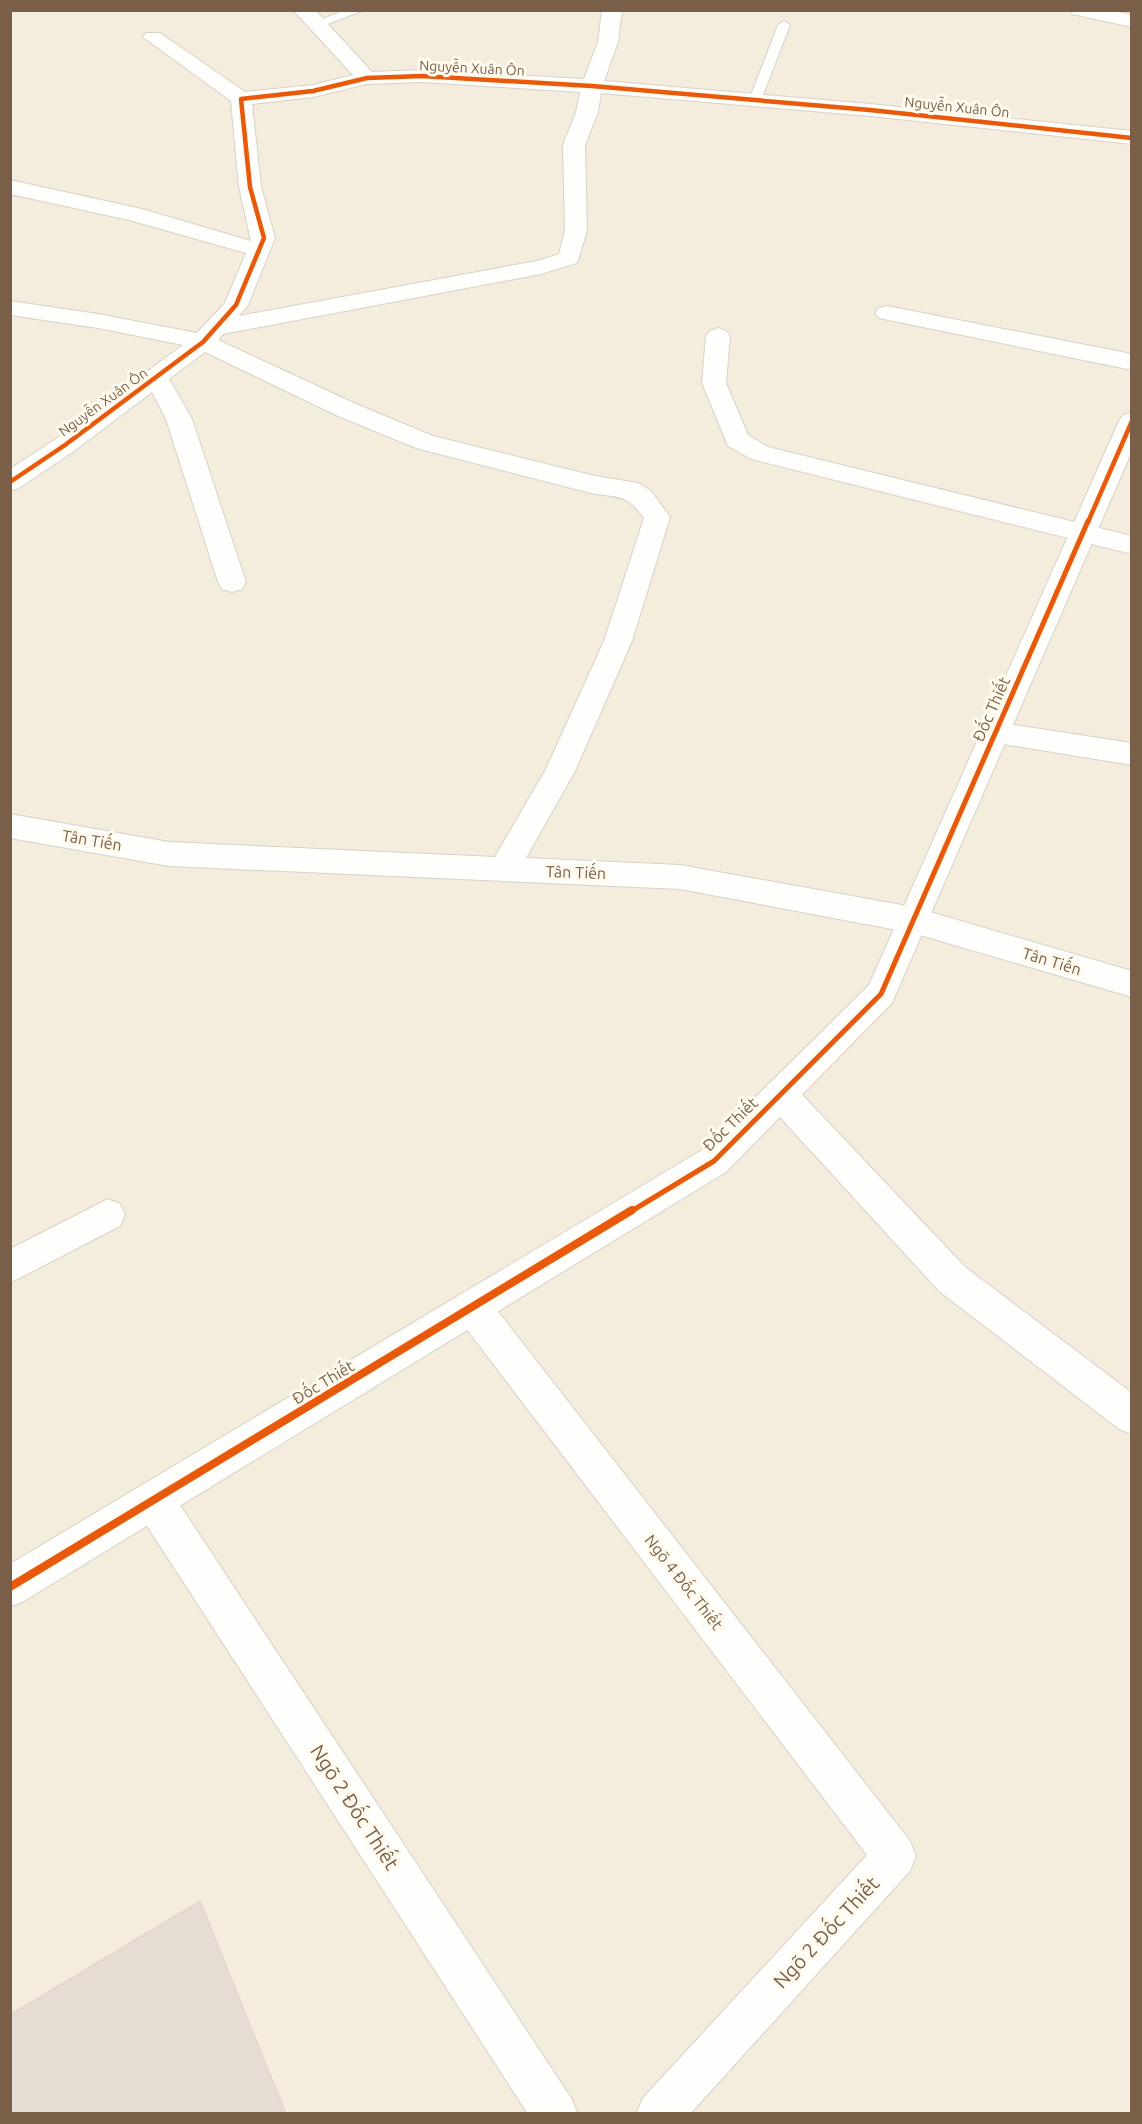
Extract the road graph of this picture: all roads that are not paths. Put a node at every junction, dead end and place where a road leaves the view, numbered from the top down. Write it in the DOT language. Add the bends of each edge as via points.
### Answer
graph roads {
  1 [pos="358,10"];
  2 [pos="612,10"];
  3 [pos="1079,10"];
  4 [pos="309,17"];
  5 [pos="1131,21"];
  6 [pos="784,25"];
  7 [pos="153,37"];
  8 [pos="367,78"];
  9 [pos="592,86"];
  10 [pos="241,99"];
  11 [pos="754,100"];
  12 [pos="1131,138"];
  13 [pos="10,187"];
  14 [pos="259,250"];
  15 [pos="10,308"];
  16 [pos="887,313"];
  17 [pos="209,335"];
  18 [pos="718,336"];
  19 [pos="1131,362"];
  20 [pos="156,378"];
  21 [pos="1131,421"];
  22 [pos="10,482"];
  23 [pos="1083,532"];
  24 [pos="1131,545"];
  25 [pos="232,582"];
  26 [pos="995,733"];
  27 [pos="1131,754"];
  28 [pos="10,826"];
  29 [pos="504,869"];
  30 [pos="913,920"];
  31 [pos="1131,984"];
  32 [pos="780,1095"];
  33 [pos="108,1215"];
  34 [pos="10,1267"];
  35 [pos="472,1307"];
  36 [pos="1131,1416"];
  37 [pos="154,1501"];
  38 [pos="10,1587"];
  39 [pos="896,1856"];
  40 [pos="555,2114"];
  41 [pos="658,2114"];
  1 -- 4 [label="lane"];
  2 -- 9 [label="street" via="608,42"];
  3 -- 5 [label="street"];
  4 -- 8 [label="street"];
  6 -- 11 [label="lane"];
  7 -- 10 [label="street"];
  8 -- 9 [label="street, Nguyễn Xuân Ôn" via="422,76"];
  8 -- 10 [label="street, Nguyễn Xuân Ôn" via="313,91"];
  9 -- 11 [label="street, Nguyễn Xuân Ôn"];
  9 -- 17 [label="street" via="574,145 576,231 569,258"];
  10 -- 14 [label="street, Nguyễn Xuân Ôn" via="250,187 264,238"];
  11 -- 12 [label="street, Nguyễn Xuân Ôn"];
  13 -- 14 [label="street" via="134,214"];
  14 -- 17 [label="street, Nguyễn Xuân Ôn" via="236,304"];
  15 -- 17 [label="street"];
  16 -- 19 [label="street"];
  17 -- 20 [label="street, Nguyễn Xuân Ôn"];
  17 -- 29 [label="street" via="347,410 425,442 595,485 629,489 642,497 657,517 618,641 560,771"];
  18 -- 23 [label="street" via="714,383 737,440 760,453"];
  20 -- 22 [label="street, Nguyễn Xuân Ôn"];
  20 -- 25 [label="street" via="179,419"];
  21 -- 23 [label="street, Đốc Thiết"];
  23 -- 24 [label="street"];
  23 -- 26 [label="street, Đốc Thiết"];
  26 -- 27 [label="street"];
  26 -- 30 [label="street, Đốc Thiết"];
  28 -- 29 [label="street, Tân Tiến" via="169,854"];
  29 -- 30 [label="street, Tân Tiến" via="680,877"];
  30 -- 31 [label="street, Tân Tiến"];
  30 -- 32 [label="street, Đốc Thiết" via="881,994"];
  32 -- 35 [label="street, Đốc Thiết" via="714,1161"];
  32 -- 36 [label="street" via="952,1279"];
  33 -- 34 [label="street"];
  35 -- 37 [label="street, Đốc Thiết"];
  35 -- 39 [label="street, Ngõ 4 Đốc Thiết"];
  37 -- 38 [label="street, Đốc Thiết"];
  37 -- 40 [label="street, Ngõ 2 Đốc Thiết"];
  39 -- 41 [label="street, Ngõ 2 Đốc Thiết"];
}
